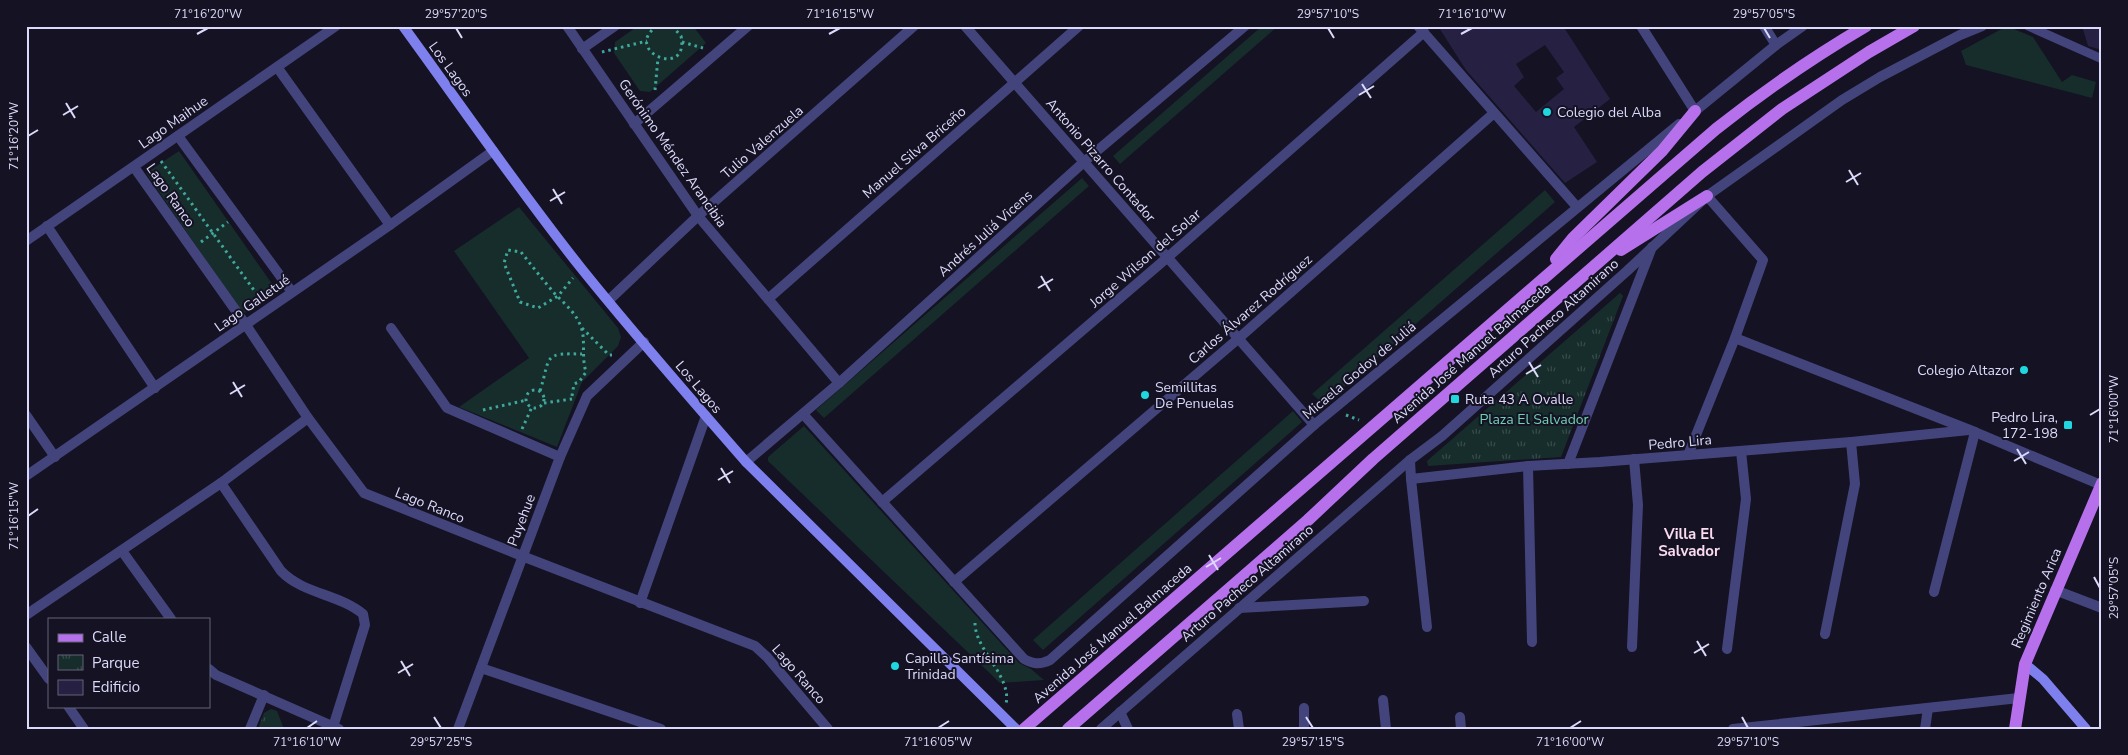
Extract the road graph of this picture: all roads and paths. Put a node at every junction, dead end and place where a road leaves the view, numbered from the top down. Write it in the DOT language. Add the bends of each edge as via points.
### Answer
graph roads {
  1 [pos="336,26"];
  2 [pos="567,26"];
  3 [pos="615,26"];
  4 [pos="657,26"];
  5 [pos="672,26"];
  6 [pos="748,26"];
  7 [pos="914,26"];
  8 [pos="965,26"];
  9 [pos="1079,26"];
  10 [pos="1244,26"];
  11 [pos="1641,26"];
  12 [pos="1764,26"];
  13 [pos="1804,26"];
  14 [pos="1866,26"];
  15 [pos="1914,26"];
  16 [pos="1982,26"];
  17 [pos="2028,26"];
  18 [pos="406,27"];
  19 [pos="1421,29"];
  20 [pos="647,41"];
  21 [pos="682,42"];
  22 [pos="1776,45"];
  23 [pos="585,52"];
  24 [pos="718,52"];
  25 [pos="658,58"];
  26 [pos="2102,59"];
  27 [pos="277,67"];
  28 [pos="1015,82"];
  29 [pos="653,107"];
  30 [pos="1695,111"];
  31 [pos="1494,112"];
  32 [pos="634,124"];
  33 [pos="178,136"];
  34 [pos="493,151"];
  35 [pos="155,152"];
  36 [pos="1085,162"];
  37 [pos="134,167"];
  38 [pos="1707,196"];
  39 [pos="1577,207"];
  40 [pos="237,216"];
  41 [pos="698,216"];
  42 [pos="390,225"];
  43 [pos="48,226"];
  44 [pos="26,241"];
  45 [pos="1652,247"];
  46 [pos="192,248"];
  47 [pos="1168,257"];
  48 [pos="581,268"];
  49 [pos="1587,271"];
  50 [pos="1532,287"];
  51 [pos="292,292"];
  52 [pos="558,296"];
  53 [pos="768,299"];
  54 [pos="609,300"];
  55 [pos="267,310"];
  56 [pos="246,325"];
  57 [pos="391,328"];
  58 [pos="582,328"];
  59 [pos="1239,338"];
  60 [pos="1735,338"];
  61 [pos="644,342"];
  62 [pos="582,354"];
  63 [pos="630,355"];
  64 [pos="839,383"];
  65 [pos="155,388"];
  66 [pos="540,391"];
  67 [pos="587,396"];
  68 [pos="571,399"];
  69 [pos="527,400"];
  70 [pos="543,403"];
  71 [pos="532,407"];
  72 [pos="1332,410"];
  73 [pos="803,414"];
  74 [pos="26,415"];
  75 [pos="463,415"];
  76 [pos="706,416"];
  77 [pos="308,418"];
  78 [pos="1314,425"];
  79 [pos="1374,426"];
  80 [pos="1972,431"];
  81 [pos="519,438"];
  82 [pos="1851,442"];
  83 [pos="1741,451"];
  84 [pos="1688,455"];
  85 [pos="55,457"];
  86 [pos="560,457"];
  87 [pos="1634,459"];
  88 [pos="1410,460"];
  89 [pos="746,462"];
  90 [pos="1568,464"];
  91 [pos="1528,466"];
  92 [pos="26,476"];
  93 [pos="1411,478"];
  94 [pos="221,483"];
  95 [pos="2100,489"];
  96 [pos="882,502"];
  97 [pos="122,551"];
  98 [pos="522,556"];
  99 [pos="954,582"];
  100 [pos="2055,590"];
  101 [pos="1934,592"];
  102 [pos="1364,601"];
  103 [pos="640,603"];
  104 [pos="975,606"];
  105 [pos="1239,608"];
  106 [pos="2102,608"];
  107 [pos="26,615"];
  108 [pos="170,618"];
  109 [pos="1427,627"];
  110 [pos="1825,634"];
  111 [pos="1532,642"];
  112 [pos="26,647"];
  113 [pos="1632,647"];
  114 [pos="1727,649"];
  115 [pos="2025,664"];
  116 [pos="481,668"];
  117 [pos="210,670"];
  118 [pos="48,678"];
  119 [pos="264,695"];
  120 [pos="2019,698"];
  121 [pos="1383,700"];
  122 [pos="69,708"];
  123 [pos="1304,708"];
  124 [pos="1928,708"];
  125 [pos="1120,712"];
  126 [pos="1237,714"];
  127 [pos="1004,716"];
  128 [pos="1460,717"];
  129 [pos="336,728"];
  130 [pos="84,729"];
  131 [pos="250,729"];
  132 [pos="458,729"];
  133 [pos="661,729"];
  134 [pos="828,729"];
  135 [pos="1016,729"];
  136 [pos="1024,729"];
  137 [pos="1068,729"];
  138 [pos="1101,729"];
  139 [pos="1128,729"];
  140 [pos="1239,729"];
  141 [pos="1304,729"];
  142 [pos="1386,729"];
  143 [pos="1461,729"];
  144 [pos="1733,729"];
  145 [pos="1925,729"];
  146 [pos="2015,729"];
  147 [pos="2086,729"];
  1 -- 27 [label="street, Lago Maihue"];
  2 -- 23 [label="street, Gerónimo Méndez Arancibia"];
  3 -- 23 [label="street"];
  4 -- 20 [label="path" via="651,30"];
  5 -- 21 [label="path" via="678,30"];
  6 -- 24 [label="street"];
  7 -- 41 [label="street, Tulio Valenzuela"];
  8 -- 28 [label="street, Antonio Pizarro Contador"];
  9 -- 28 [label="street, Manuel Silva Briceño"];
  10 -- 36 [label="street, Andrés Juliá Vicens"];
  11 -- 30 [label="street"];
  12 -- 22 [label="street"];
  13 -- 22 [label="street, Micaela Godoy de Juliá"];
  14 -- 50 [label="main road, Avenida José Manuel Balmaceda" via="1735,114"];
  15 -- 49 [label="main road, Avenida José Manuel Balmaceda" via="1782,109 1702,172"];
  16 -- 38 [label="street, Arturo Pacheco Altamirano" via="1842,100"];
  17 -- 26 [label="lane"];
  18 -- 34 [label="main road, Los Lagos"];
  19 -- 31 [label="street"];
  19 -- 47 [label="street, Jorge Wilson del Solar"];
  20 -- 23 [label="path"];
  20 -- 25 [label="path" via="650,51"];
  21 -- 24 [label="path"];
  21 -- 25 [label="path" via="679,53 674,57"];
  22 -- 30 [label="street, Micaela Godoy de Juliá"];
  23 -- 32 [label="street, Gerónimo Méndez Arancibia"];
  24 -- 29 [label="street"];
  25 -- 29 [label="path"];
  27 -- 33 [label="street, Lago Maihue"];
  27 -- 42 [label="street"];
  28 -- 36 [label="street, Antonio Pizarro Contador"];
  28 -- 53 [label="street, Manuel Silva Briceño"];
  29 -- 32 [label="street"];
  30 -- 39 [label="street, Micaela Godoy de Juliá"];
  30 -- 50 [label="main road" via="1662,151 1574,238"];
  31 -- 39 [label="street"];
  31 -- 59 [label="street, Carlos Álvarez Rodríguez"];
  32 -- 41 [label="street, Gerónimo Méndez Arancibia"];
  33 -- 35 [label="street, Lago Maihue"];
  33 -- 40 [label="street"];
  34 -- 42 [label="street, Lago Galletué"];
  34 -- 48 [label="main road, Los Lagos"];
  35 -- 37 [label="street, Lago Maihue"];
  35 -- 55 [label="path"];
  36 -- 47 [label="street, Antonio Pizarro Contador"];
  36 -- 64 [label="street, Andrés Juliá Vicens"];
  37 -- 43 [label="street, Lago Maihue"];
  37 -- 46 [label="street, Lago Ranco"];
  38 -- 45 [label="street, Arturo Pacheco Altamirano"];
  38 -- 49 [label="main road"];
  38 -- 60 [label="street" via="1763,260"];
  39 -- 72 [label="street, Micaela Godoy de Juliá"];
  40 -- 46 [label="path"];
  40 -- 51 [label="street"];
  41 -- 53 [label="street, Gerónimo Méndez Arancibia"];
  41 -- 54 [label="street, Tulio Valenzuela"];
  42 -- 51 [label="street, Lago Galletué"];
  43 -- 44 [label="street, Lago Maihue"];
  43 -- 65 [label="street"];
  45 -- 88 [label="street, Arturo Pacheco Altamirano" via="1442,436"];
  45 -- 90 [label="street"];
  46 -- 56 [label="street, Lago Ranco"];
  47 -- 59 [label="street, Antonio Pizarro Contador"];
  47 -- 96 [label="street, Jorge Wilson del Solar"];
  48 -- 52 [label="path"];
  48 -- 54 [label="main road, Los Lagos"];
  49 -- 137 [label="main road, Avenida José Manuel Balmaceda"];
  50 -- 79 [label="main road, Avenida José Manuel Balmaceda"];
  51 -- 55 [label="street, Lago Galletué"];
  52 -- 52 [label="path" via="538,308 520,302 504,262 508,250 521,252"];
  52 -- 58 [label="path" via="573,311"];
  53 -- 64 [label="street, Gerónimo Méndez Arancibia"];
  54 -- 61 [label="main road, Los Lagos"];
  55 -- 56 [label="street, Lago Galletué"];
  56 -- 65 [label="street, Lago Galletué"];
  56 -- 77 [label="street, Lago Ranco"];
  57 -- 75 [label="street" via="441,401 447,408"];
  58 -- 62 [label="path"];
  58 -- 63 [label="path" via="609,355"];
  59 -- 78 [label="street, Antonio Pizarro Contador"];
  59 -- 99 [label="street, Carlos Álvarez Rodríguez"];
  60 -- 80 [label="street"];
  60 -- 84 [label="street"];
  61 -- 63 [label="street, Puyehue"];
  61 -- 76 [label="main road, Los Lagos"];
  62 -- 66 [label="path" via="552,356"];
  62 -- 68 [label="path" via="586,372 574,384"];
  63 -- 67 [label="street, Puyehue"];
  64 -- 73 [label="street, Andrés Juliá Vicens"];
  65 -- 85 [label="street, Lago Galletué"];
  66 -- 69 [label="path" via="529,392"];
  66 -- 70 [label="path" via="544,396"];
  67 -- 68 [label="path"];
  67 -- 86 [label="street, Puyehue"];
  68 -- 70 [label="path"];
  69 -- 71 [label="path"];
  69 -- 75 [label="path"];
  70 -- 71 [label="path"];
  71 -- 81 [label="path"];
  72 -- 78 [label="street, Micaela Godoy de Juliá"];
  72 -- 79 [label="path"];
  73 -- 89 [label="street, Andrés Juliá Vicens"];
  73 -- 96 [label="street"];
  74 -- 85 [label="street"];
  75 -- 81 [label="street"];
  76 -- 89 [label="main road, Los Lagos"];
  76 -- 103 [label="street"];
  77 -- 94 [label="street"];
  77 -- 98 [label="street, Lago Ranco" via="364,493"];
  78 -- 104 [label="street, Micaela Godoy de Juliá" via="1050,660 1037,664 1024,659"];
  79 -- 136 [label="main road, Avenida José Manuel Balmaceda"];
  80 -- 82 [label="street, Pedro Lira"];
  80 -- 95 [label="street, Pedro Lira"];
  80 -- 101 [label="street"];
  81 -- 86 [label="street"];
  82 -- 83 [label="street, Pedro Lira"];
  82 -- 110 [label="street" via="1856,484"];
  83 -- 84 [label="street, Pedro Lira"];
  83 -- 114 [label="street" via="1746,499"];
  84 -- 87 [label="street, Pedro Lira"];
  85 -- 92 [label="street, Lago Galletué"];
  86 -- 98 [label="street, Puyehue"];
  87 -- 90 [label="street, Pedro Lira"];
  87 -- 113 [label="street" via="1638,505"];
  88 -- 93 [label="street"];
  88 -- 105 [label="street, Arturo Pacheco Altamirano"];
  89 -- 127 [label="main road, Los Lagos"];
  90 -- 91 [label="street, Pedro Lira"];
  91 -- 93 [label="street, Pedro Lira"];
  91 -- 111 [label="street"];
  93 -- 109 [label="street"];
  94 -- 97 [label="street"];
  94 -- 129 [label="street" via="291,582 354,606 364,614 365,625"];
  95 -- 100 [label="main road, Regimiento Arica"];
  96 -- 99 [label="street"];
  97 -- 107 [label="street"];
  97 -- 108 [label="street"];
  98 -- 103 [label="street, Lago Ranco"];
  98 -- 116 [label="street, Puyehue"];
  99 -- 104 [label="street"];
  100 -- 106 [label="street"];
  100 -- 115 [label="main road, Regimiento Arica"];
  102 -- 105 [label="street"];
  103 -- 134 [label="street, Lago Ranco" via="755,646"];
  104 -- 127 [label="path" via="975,631 1008,696"];
  105 -- 125 [label="street, Arturo Pacheco Altamirano"];
  112 -- 118 [label="street"];
  115 -- 120 [label="main road, Regimiento Arica"];
  115 -- 147 [label="main road" via="2043,679"];
  116 -- 132 [label="street, Puyehue"];
  116 -- 133 [label="street"];
  117 -- 119 [label="street"];
  119 -- 129 [label="street"];
  119 -- 131 [label="street"];
  120 -- 124 [label="street"];
  120 -- 146 [label="main road, Regimiento Arica"];
  121 -- 142 [label="street"];
  122 -- 130 [label="street"];
  123 -- 141 [label="street"];
  124 -- 144 [label="street"];
  124 -- 145 [label="street"];
  125 -- 138 [label="street, Arturo Pacheco Altamirano"];
  125 -- 139 [label="street"];
  126 -- 140 [label="street"];
  127 -- 135 [label="main road, Los Lagos"];
  128 -- 143 [label="street"];
}
